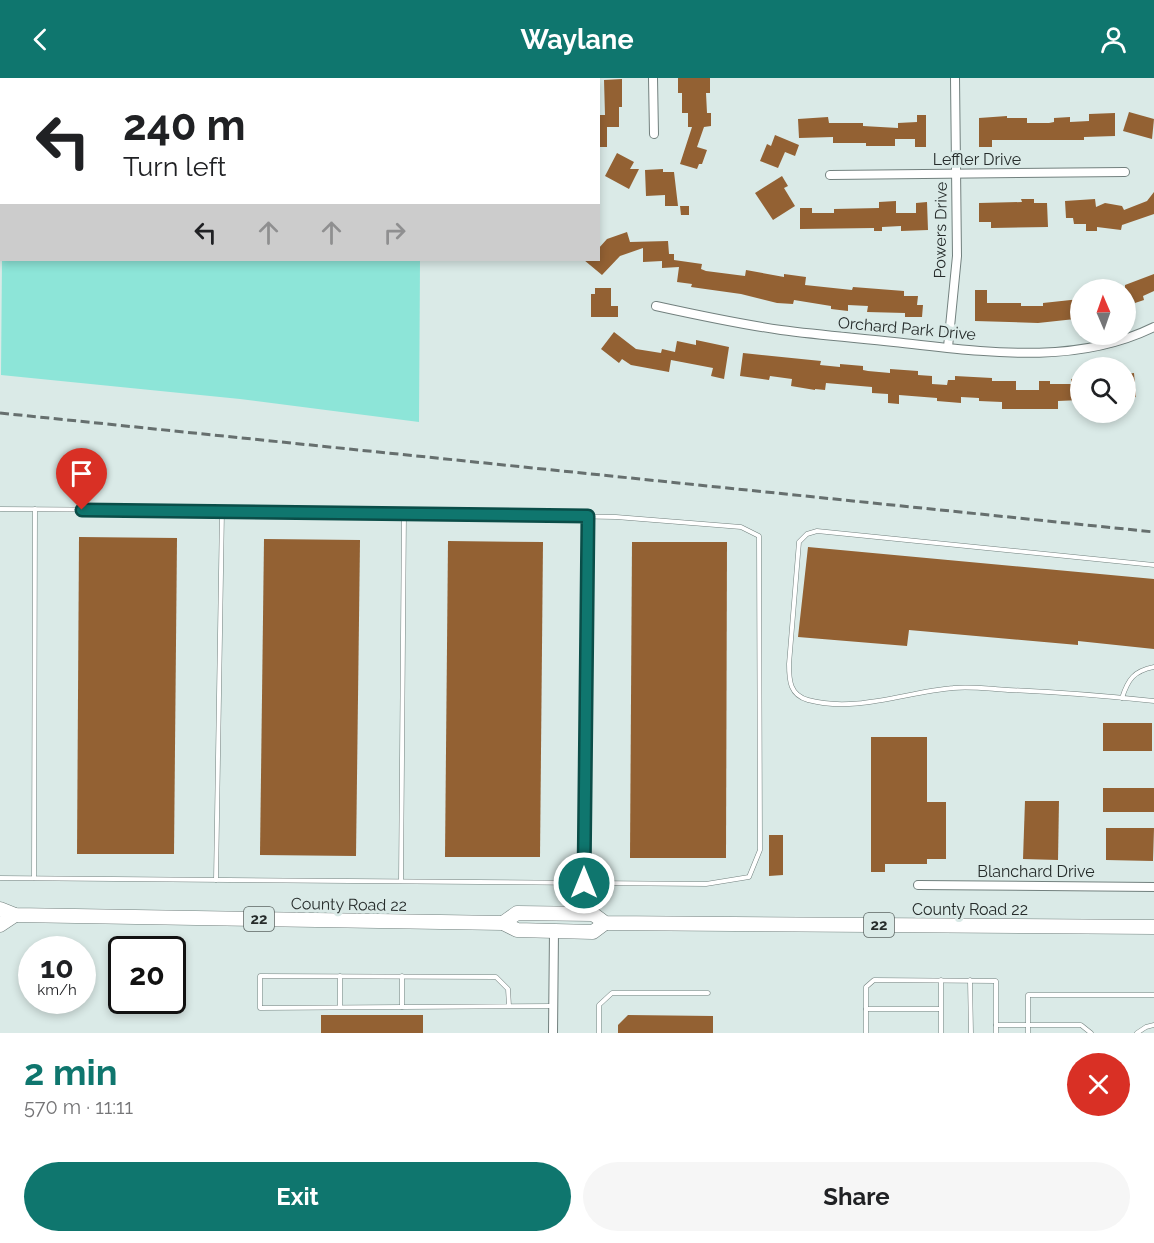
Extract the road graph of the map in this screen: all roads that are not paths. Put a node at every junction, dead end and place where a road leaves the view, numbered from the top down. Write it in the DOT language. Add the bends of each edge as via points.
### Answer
graph roads {
  1 [pos="653,78"];
  2 [pos="955,78"];
  3 [pos="654,134"];
  4 [pos="1125,172"];
  5 [pos="955,174"];
  6 [pos="830,175"];
  7 [pos="656,306"];
  8 [pos="1154,327"];
  9 [pos="948,347"];
  10 [pos="0,509"];
  11 [pos="35,510"];
  12 [pos="222,511"];
  13 [pos="404,513"];
  14 [pos="588,516"];
  15 [pos="1154,566"];
  16 [pos="1154,667"];
  17 [pos="1122,698"];
  18 [pos="1154,701"];
  19 [pos="0,878"];
  20 [pos="34,878"];
  21 [pos="216,880"];
  22 [pos="401,881"];
  23 [pos="584,883"];
  24 [pos="918,885"];
  25 [pos="1154,887"];
  26 [pos="0,909"];
  27 [pos="15,915"];
  28 [pos="503,923"];
  29 [pos="605,923"];
  30 [pos="0,925"];
  31 [pos="1154,927"];
  32 [pos="554,931"];
  33 [pos="340,976"];
  34 [pos="402,976"];
  35 [pos="941,980"];
  36 [pos="970,980"];
  37 [pos="708,993"];
  38 [pos="1154,995"];
  39 [pos="509,1006"];
  40 [pos="553,1006"];
  41 [pos="340,1007"];
  42 [pos="402,1007"];
  43 [pos="866,1009"];
  44 [pos="940,1010"];
  45 [pos="996,1025"];
  46 [pos="1028,1025"];
  47 [pos="1154,1025"];
  48 [pos="553,1033"];
  49 [pos="599,1033"];
  50 [pos="866,1033"];
  51 [pos="941,1033"];
  52 [pos="971,1033"];
  53 [pos="996,1033"];
  54 [pos="1028,1033"];
  55 [pos="1091,1033"];
  56 [pos="1137,1033"];
  1 -- 3 [label="street"];
  2 -- 5 [label="street, Powers Drive"];
  4 -- 5 [label="street, Leffler Drive"];
  5 -- 6 [label="street, Leffler Drive"];
  5 -- 9 [label="street, Powers Drive" via="957,256"];
  7 -- 9 [label="street, Orchard Park Drive" via="780,330"];
  8 -- 9 [label="street, Orchard Park Drive" via="1113,343 1053,352"];
  10 -- 11 [label="lane"];
  11 -- 12 [label="lane"];
  11 -- 20 [label="lane"];
  12 -- 13 [label="lane"];
  12 -- 21 [label="lane"];
  13 -- 14 [label="lane"];
  13 -- 22 [label="lane"];
  14 -- 23 [label="lane"];
  14 -- 23 [label="lane" via="741,527 759,536 760,850 749,877 706,884"];
  15 -- 17 [label="lane" via="834,532 817,531 799,542 789,664 795,694 808,700 841,704 955,687"];
  16 -- 17 [label="lane" via="1144,669 1127,683"];
  17 -- 18 [label="lane"];
  19 -- 20 [label="lane"];
  20 -- 21 [label="lane"];
  21 -- 22 [label="lane"];
  22 -- 23 [label="lane"];
  24 -- 25 [label="street, Blanchard Drive"];
  26 -- 27 [label="main road, County Road 22 / 22"];
  27 -- 28 [label="main road, County Road 22 / 22"];
  27 -- 30 [label="main road"];
  28 -- 29 [label="main road, County Road 22 / 22" via="517,914 592,914"];
  28 -- 32 [label="main road, County Road 22 / 22" via="517,930"];
  29 -- 31 [label="main road, County Road 22 / 22"];
  29 -- 32 [label="main road, County Road 22 / 22" via="593,932"];
  32 -- 40 [label="street"];
  33 -- 34 [label="lane"];
  33 -- 41 [label="lane"];
  33 -- 41 [label="lane" via="260,976 260,1008"];
  34 -- 39 [label="lane" via="496,976 508,989"];
  34 -- 42 [label="lane"];
  35 -- 36 [label="lane"];
  35 -- 43 [label="lane" via="874,980 866,987"];
  35 -- 44 [label="lane"];
  36 -- 45 [label="lane" via="996,981"];
  36 -- 52 [label="lane"];
  37 -- 49 [label="lane" via="612,993 599,1005"];
  38 -- 46 [label="lane" via="1028,995"];
  39 -- 40 [label="lane"];
  39 -- 42 [label="lane"];
  40 -- 48 [label="street"];
  41 -- 42 [label="lane"];
  43 -- 44 [label="lane"];
  43 -- 50 [label="lane"];
  44 -- 51 [label="lane"];
  45 -- 46 [label="lane"];
  45 -- 53 [label="lane"];
  46 -- 54 [label="lane"];
  46 -- 55 [label="lane" via="1081,1025"];
  47 -- 56 [label="lane"];
}
